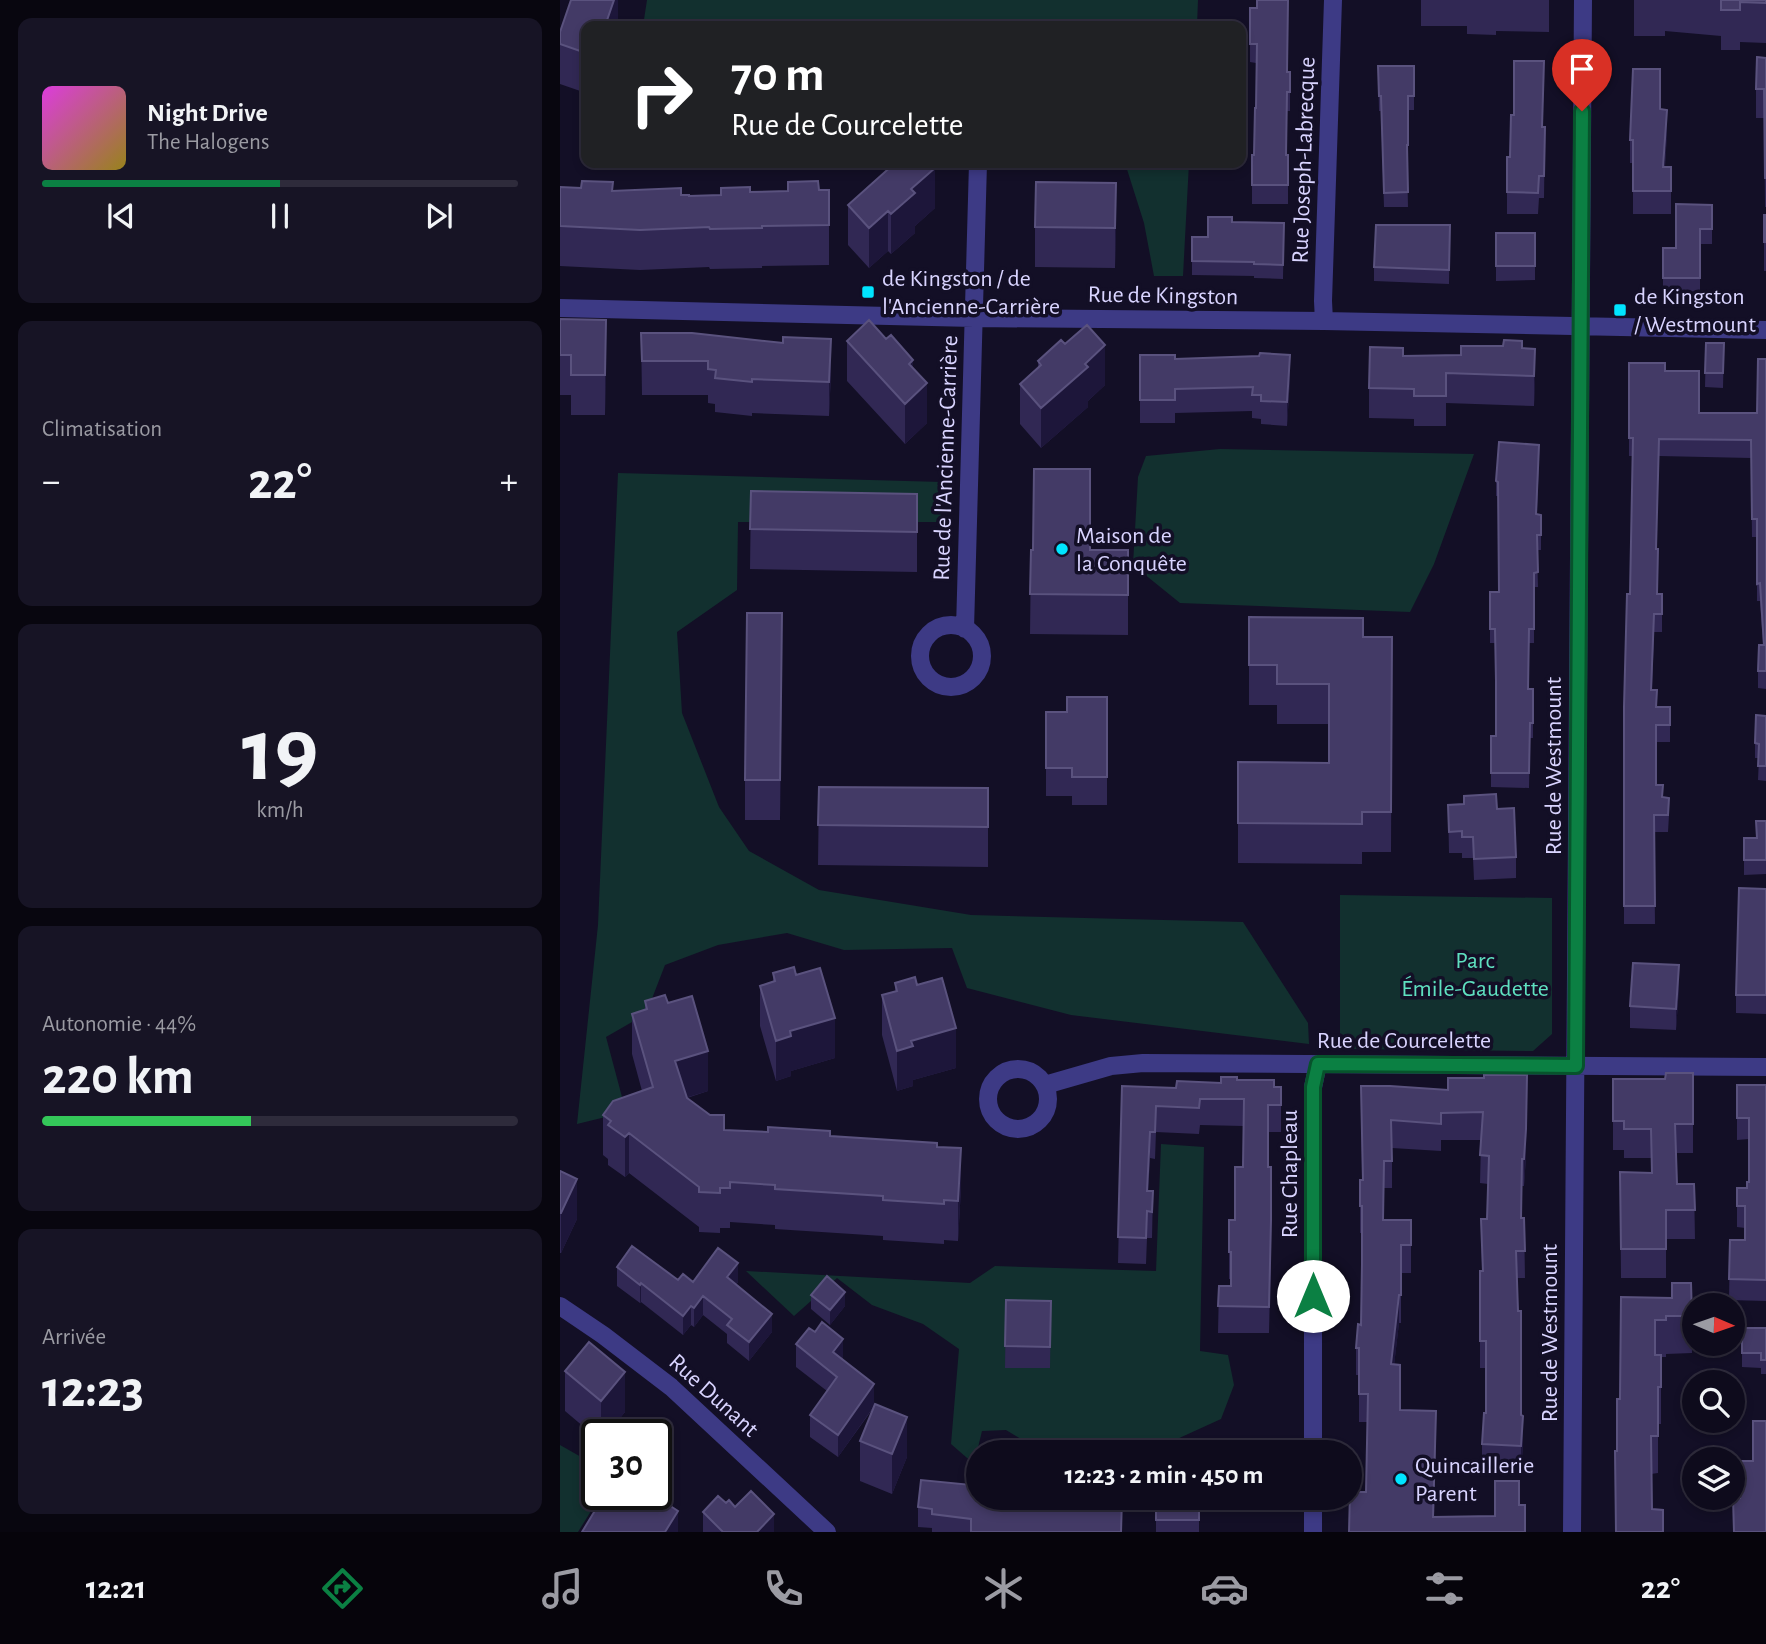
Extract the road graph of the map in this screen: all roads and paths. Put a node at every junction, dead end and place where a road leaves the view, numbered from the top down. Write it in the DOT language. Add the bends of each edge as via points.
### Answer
graph roads {
  1 [pos="1333,0"];
  2 [pos="1583,0"];
  3 [pos="978,168"];
  4 [pos="560,308"];
  5 [pos="974,318"];
  6 [pos="1324,321"];
  7 [pos="1581,327"];
  8 [pos="1766,331"];
  9 [pos="965,629"];
  10 [pos="1318,1064"];
  11 [pos="1576,1066"];
  12 [pos="1766,1067"];
  13 [pos="1045,1085"];
  14 [pos="560,1306"];
  15 [pos="1313,1440"];
  16 [pos="1313,1510"];
  17 [pos="827,1532"];
  18 [pos="1313,1532"];
  19 [pos="1573,1532"];
  1 -- 6 [label="street, Rue Joseph-Labrecque"];
  2 -- 7 [label="street, Rue de Westmount"];
  3 -- 5 [label="street, Rue de l'Ancienne-Carrière"];
  4 -- 5 [label="street, Rue de Kingston"];
  5 -- 6 [label="street, Rue de Kingston"];
  5 -- 9 [label="street, Rue de l'Ancienne-Carrière"];
  6 -- 7 [label="street, Rue de Kingston"];
  7 -- 8 [label="street, Rue de Kingston"];
  7 -- 11 [label="street, Rue de Westmount"];
  10 -- 11 [label="street, Rue de Courcelette"];
  10 -- 13 [label="street, Rue de Courcelette" via="1143,1063 1111,1066"];
  10 -- 15 [label="street, Rue Chapleau" via="1313,1087"];
  11 -- 12 [label="street, Rue de Courcelette"];
  11 -- 19 [label="street, Rue de Westmount"];
  14 -- 17 [label="street, Rue Dunant" via="671,1388"];
  16 -- 18 [label="street"];
}
